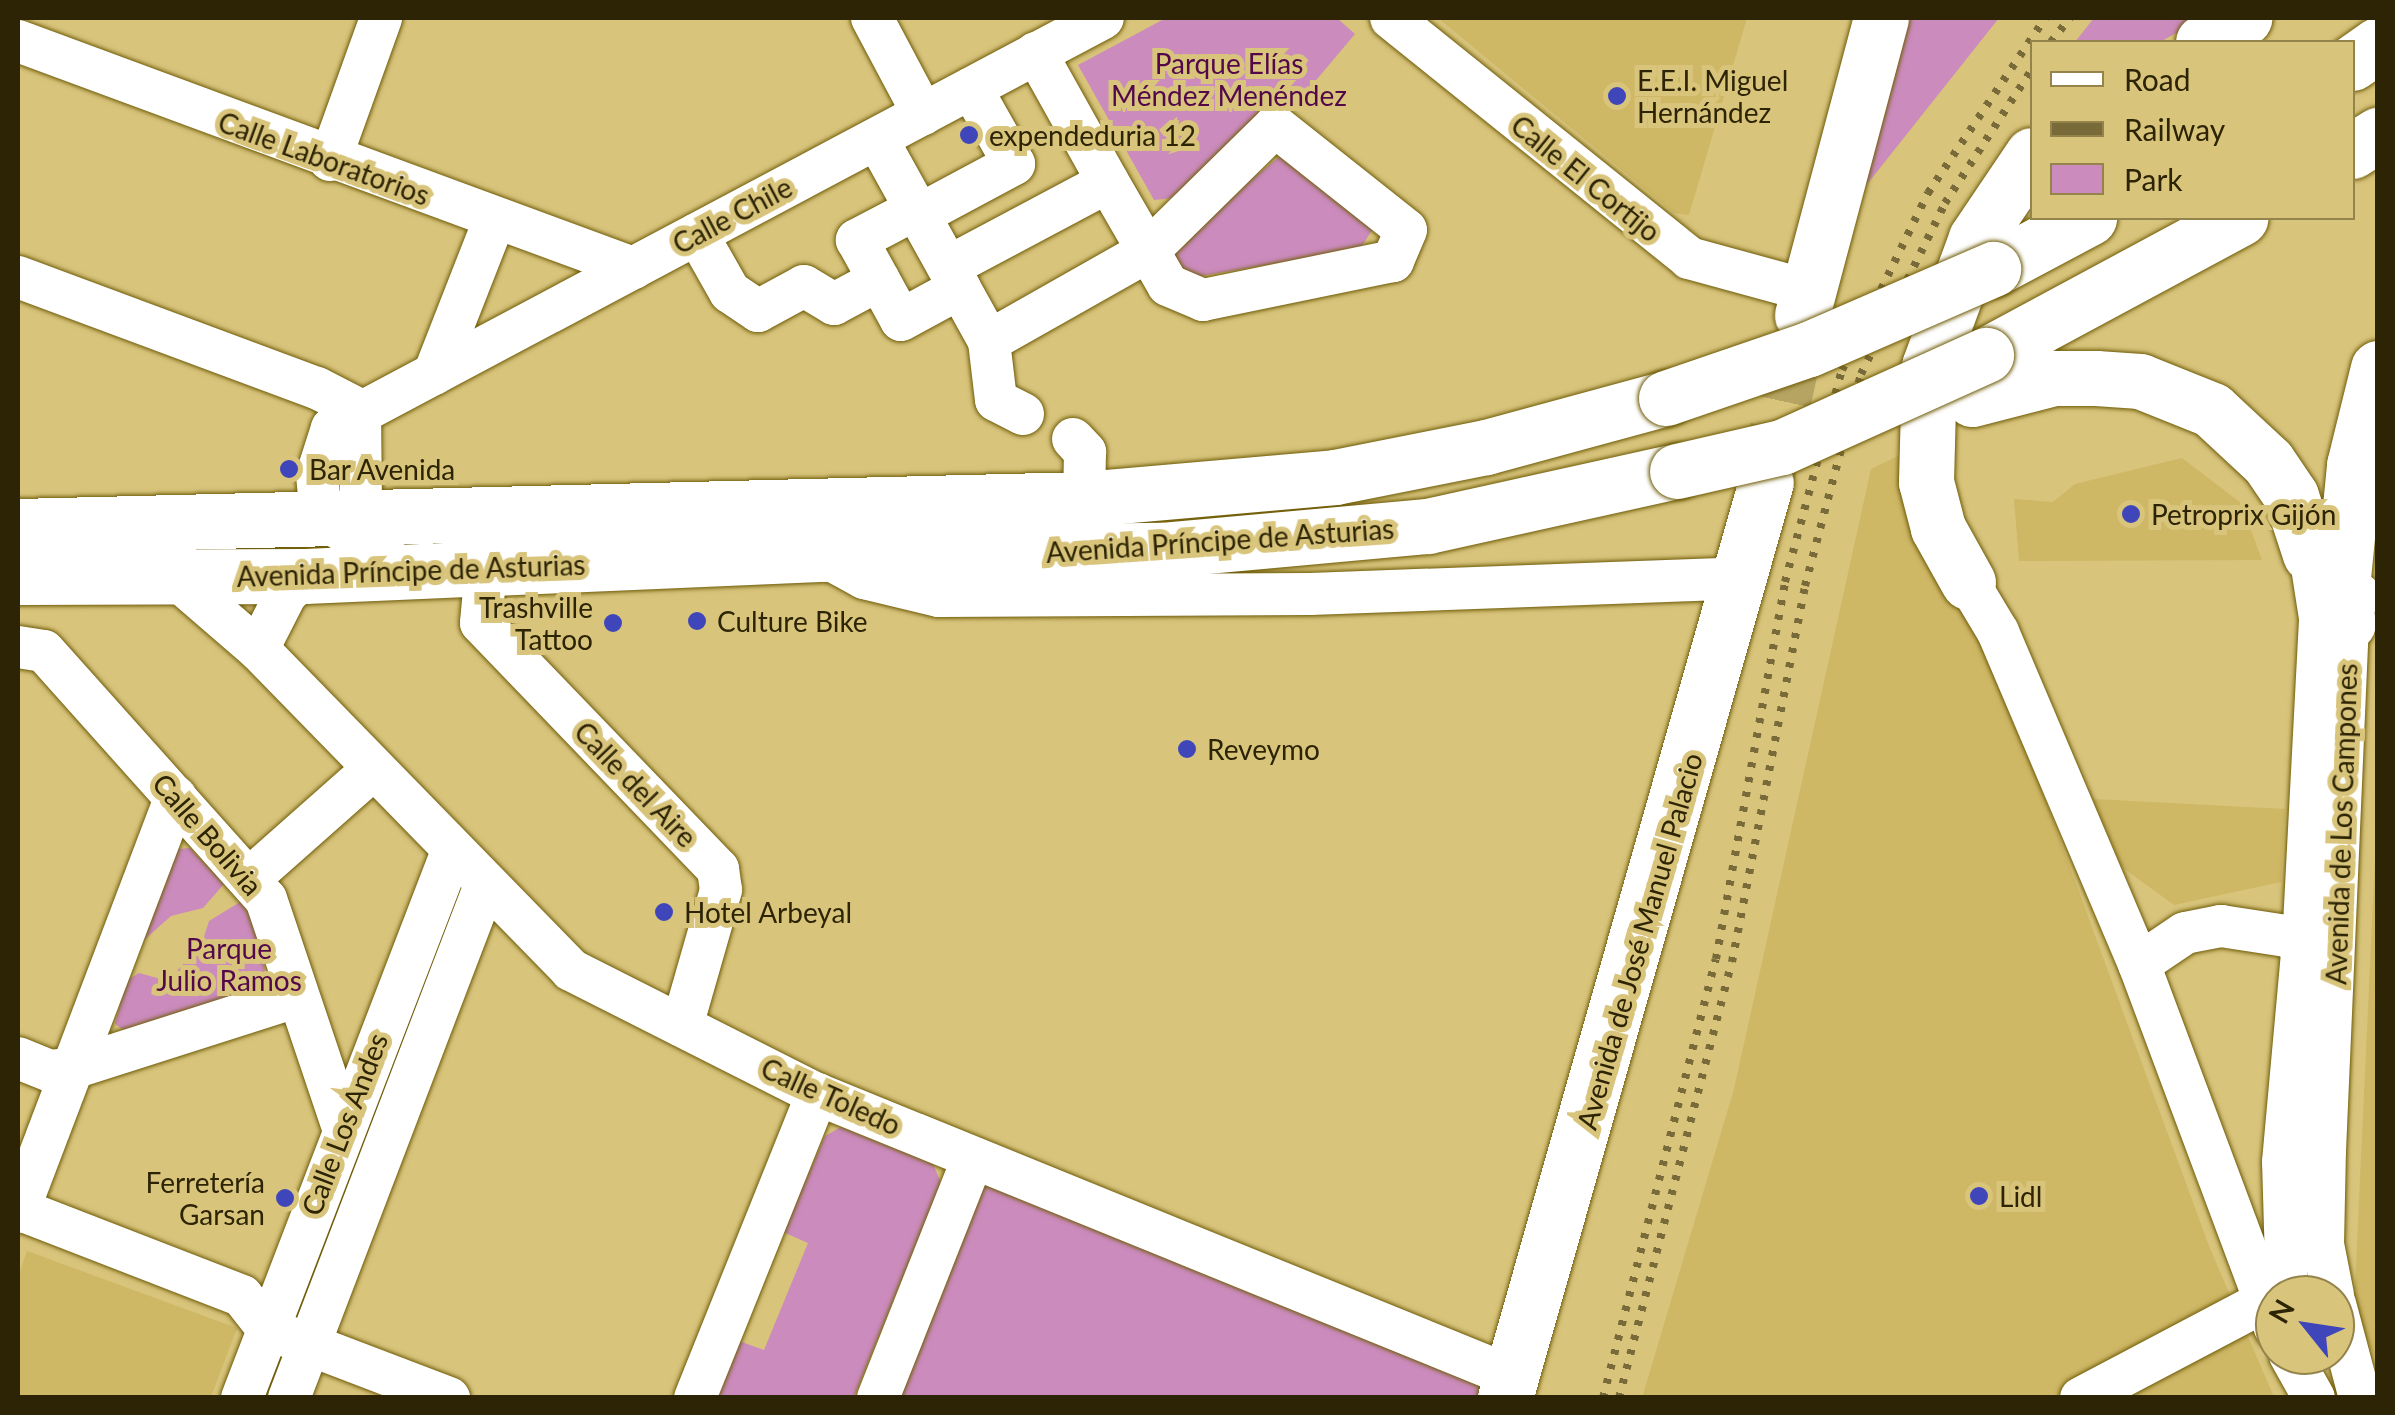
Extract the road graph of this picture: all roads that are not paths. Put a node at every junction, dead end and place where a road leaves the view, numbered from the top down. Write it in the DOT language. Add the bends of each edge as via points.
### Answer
graph roads {
  1 [pos="381,18"];
  2 [pos="872,18"];
  3 [pos="1104,18"];
  4 [pos="1390,18"];
  5 [pos="1872,18"];
  6 [pos="1881,18"];
  7 [pos="2244,18"];
  8 [pos="2206,40"];
  9 [pos="18,41"];
  10 [pos="2378,45"];
  11 [pos="1036,53"];
  12 [pos="2355,61"];
  13 [pos="972,88"];
  14 [pos="1855,101"];
  15 [pos="923,114"];
  16 [pos="2378,135"];
  17 [pos="876,138"];
  18 [pos="2355,149"];
  19 [pos="2030,158"];
  20 [pos="330,160"];
  21 [pos="1108,182"];
  22 [pos="917,212"];
  23 [pos="2085,220"];
  24 [pos="2237,220"];
  25 [pos="494,221"];
  26 [pos="698,234"];
  27 [pos="1148,251"];
  28 [pos="633,268"];
  29 [pos="18,277"];
  30 [pos="954,278"];
  31 [pos="879,280"];
  32 [pos="1804,302"];
  33 [pos="989,341"];
  34 [pos="2378,368"];
  35 [pos="434,374"];
  36 [pos="1979,377"];
  37 [pos="1010,407"];
  38 [pos="360,410"];
  39 [pos="1073,438"];
  40 [pos="1774,464"];
  41 [pos="1084,499"];
  42 [pos="2378,500"];
  43 [pos="341,516"];
  44 [pos="109,525"];
  45 [pos="18,526"];
  46 [pos="819,554"];
  47 [pos="2310,554"];
  48 [pos="486,568"];
  49 [pos="407,571"];
  50 [pos="175,576"];
  51 [pos="306,576"];
  52 [pos="18,577"];
  53 [pos="1742,578"];
  54 [pos="1968,582"];
  55 [pos="2348,623"];
  56 [pos="20,646"];
  57 [pos="258,648"];
  58 [pos="372,770"];
  59 [pos="176,797"];
  60 [pos="452,854"];
  61 [pos="249,879"];
  62 [pos="485,885"];
  63 [pos="2303,944"];
  64 [pos="2139,964"];
  65 [pos="298,996"];
  66 [pos="682,1026"];
  67 [pos="18,1058"];
  68 [pos="73,1068"];
  69 [pos="817,1094"];
  70 [pos="342,1128"];
  71 [pos="2325,1151"];
  72 [pos="973,1158"];
  73 [pos="18,1210"];
  74 [pos="2323,1244"];
  75 [pos="2265,1275"];
  76 [pos="2277,1275"];
  77 [pos="2298,1275"];
  78 [pos="2329,1275"];
  79 [pos="2255,1313"];
  80 [pos="268,1329"];
  81 [pos="310,1344"];
  82 [pos="2301,1375"];
  83 [pos="1509,1387"];
  84 [pos="242,1398"];
  85 [pos="289,1398"];
  86 [pos="449,1398"];
  87 [pos="696,1398"];
  88 [pos="878,1398"];
  89 [pos="2082,1398"];
  90 [pos="2314,1398"];
  1 -- 20 [label="street"];
  2 -- 15 [label="street"];
  3 -- 11 [label="street, Calle Chile"];
  4 -- 32 [label="street, Calle El Cortijo" via="1676,250"];
  5 -- 14 [label="main road"];
  6 -- 14 [label="main road"];
  7 -- 8 [label="main road"];
  9 -- 20 [label="street, Calle Laboratorios"];
  10 -- 12 [label="main road"];
  11 -- 13 [label="street, Calle Chile"];
  11 -- 21 [label="street"];
  13 -- 15 [label="street, Calle Chile"];
  13 -- 22 [label="street" via="1014,164"];
  14 -- 32 [label="main road"];
  15 -- 17 [label="street, Calle Chile"];
  16 -- 18 [label="main road"];
  17 -- 22 [label="street"];
  17 -- 26 [label="street, Calle Chile"];
  19 -- 54 [label="main road" via="1976,238 1929,366 1926,482 1938,528"];
  20 -- 25 [label="street, Calle Laboratorios"];
  21 -- 27 [label="street"];
  21 -- 30 [label="street"];
  22 -- 30 [label="street"];
  22 -- 31 [label="street" via="858,240"];
  23 -- 41 [label="main road, Avenida Príncipe de Asturias, bridge" via="1993,270 1808,349 1666,398 1486,447 1335,477"];
  24 -- 36 [label="main road, Avenida Príncipe de Asturias"];
  25 -- 28 [label="street, Calle Laboratorios"];
  25 -- 35 [label="street"];
  26 -- 28 [label="street, Calle Chile"];
  26 -- 31 [label="street" via="730,292 758,310 804,286 834,304"];
  27 -- 27 [label="street" via="1168,285 1202,300 1393,261 1406,230 1275,126"];
  27 -- 33 [label="street"];
  28 -- 35 [label="street, Calle Chile"];
  29 -- 38 [label="street"];
  30 -- 31 [label="street" via="900,320"];
  30 -- 33 [label="street"];
  33 -- 37 [label="street"];
  34 -- 55 [label="main road" via="2354,465 2342,588"];
  35 -- 38 [label="street, Calle Chile"];
  36 -- 40 [label="main road, Avenida Príncipe de Asturias, bridge"];
  36 -- 47 [label="main road" via="2140,380 2212,410 2268,462 2291,496"];
  38 -- 43 [label="street"];
  39 -- 41 [label="street" via="1085,452"];
  40 -- 46 [label="main road, Avenida Príncipe de Asturias, bridge" via="1678,471 1428,526 1162,550"];
  40 -- 53 [label="main road, Avenida de José Manuel Palacio"];
  41 -- 43 [label="main road, Avenida Príncipe de Asturias"];
  42 -- 55 [label="street, Avenida de Los Campones"];
  43 -- 44 [label="main road, Avenida Príncipe de Asturias"];
  43 -- 49 [label="street"];
  44 -- 45 [label="main road, Avenida Príncipe de Asturias"];
  44 -- 50 [label="street, Calle Toledo"];
  46 -- 48 [label="main road, Avenida Príncipe de Asturias"];
  46 -- 53 [label="street" via="864,578 939,596 1310,594"];
  47 -- 63 [label="street, Avenida de Los Campones" via="2320,618"];
  48 -- 49 [label="main road, Avenida Príncipe de Asturias"];
  48 -- 66 [label="street, Calle del Aire" via="481,622 718,869 721,890"];
  49 -- 51 [label="main road, Avenida Príncipe de Asturias"];
  50 -- 51 [label="main road, Avenida Príncipe de Asturias"];
  50 -- 52 [label="main road, Avenida Príncipe de Asturias"];
  50 -- 57 [label="street, Calle Toledo"];
  51 -- 57 [label="street" via="286,594"];
  53 -- 83 [label="main road, Avenida de José Manuel Palacio"];
  54 -- 64 [label="street" via="1998,632"];
  55 -- 71 [label="street, Avenida de Los Campones"];
  56 -- 59 [label="street, Calle Bolivia" via="44,651"];
  57 -- 58 [label="street, Calle Toledo"];
  58 -- 60 [label="street, Calle Toledo"];
  58 -- 61 [label="street"];
  59 -- 61 [label="street, Calle Bolivia"];
  59 -- 68 [label="street"];
  60 -- 62 [label="street, Calle Toledo"];
  60 -- 70 [label="street, Calle Los Andes"];
  61 -- 65 [label="street, Calle Bolivia" via="266,900"];
  62 -- 66 [label="street, Calle Toledo" via="571,970"];
  62 -- 81 [label="street, Calle Los Andes"];
  63 -- 64 [label="street, Avenida de Los Campones" via="2222,926 2185,933"];
  63 -- 71 [label="street, Avenida de Los Campones" via="2318,962 2312,1109"];
  63 -- 76 [label="street, Avenida de Los Campones"];
  64 -- 75 [label="street"];
  65 -- 68 [label="street"];
  65 -- 70 [label="street, Calle Bolivia"];
  66 -- 69 [label="street, Calle Toledo"];
  67 -- 68 [label="street" via="50,1071"];
  68 -- 73 [label="street"];
  69 -- 72 [label="street, Calle Toledo"];
  69 -- 87 [label="street"];
  70 -- 80 [label="street, Calle Los Andes"];
  71 -- 74 [label="street, Avenida de Los Campones"];
  72 -- 83 [label="street, Calle Toledo"];
  72 -- 88 [label="street"];
  73 -- 80 [label="street" via="242,1296"];
  74 -- 77 [label="street"];
  74 -- 78 [label="street, Avenida de Los Campones"];
  79 -- 89 [label="street"];
  80 -- 81 [label="street"];
  80 -- 84 [label="street, Calle Los Andes"];
  81 -- 85 [label="street, Calle Los Andes"];
  81 -- 86 [label="street"];
  82 -- 90 [label="street"];
}
